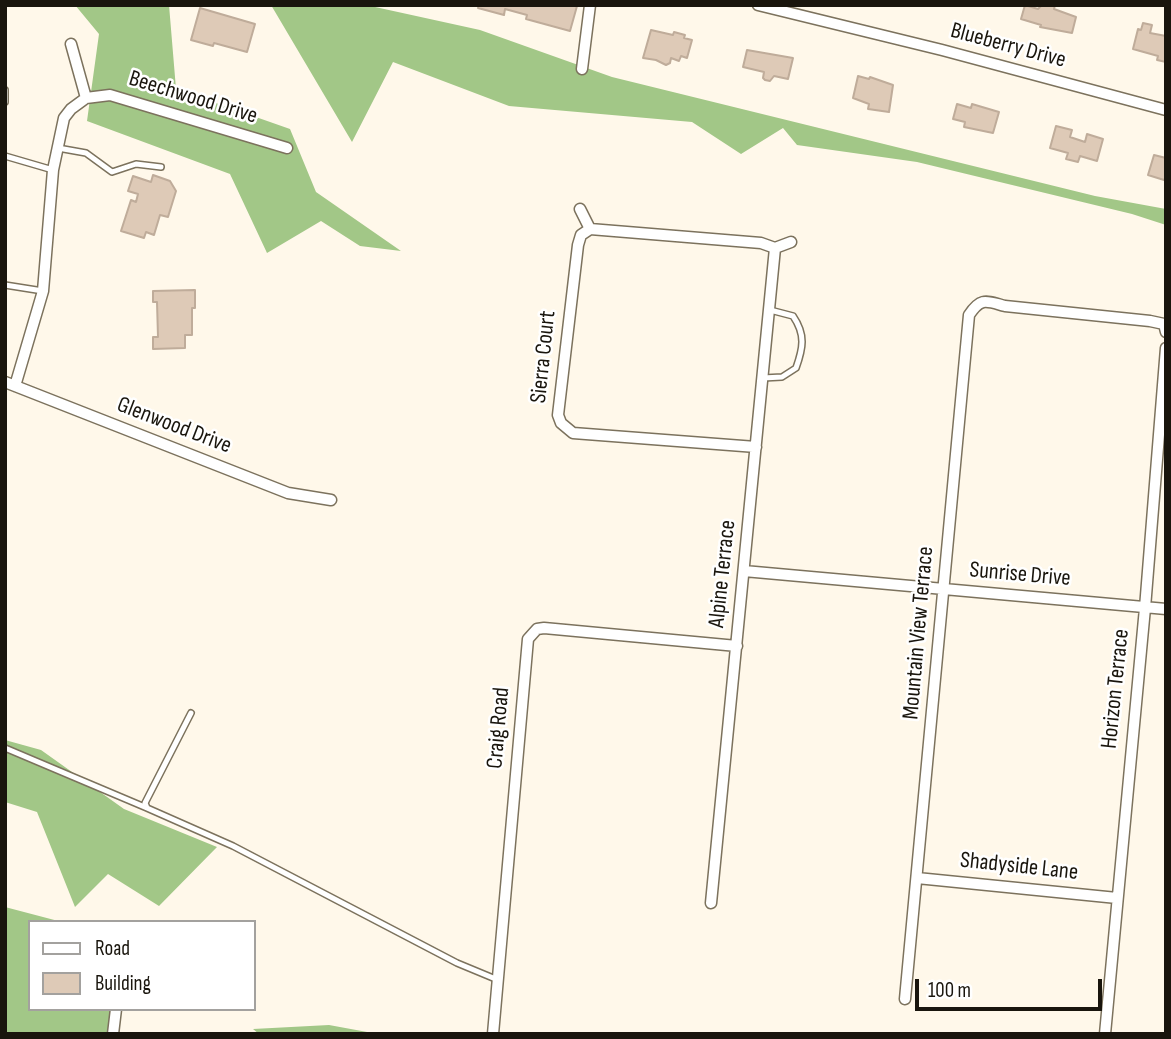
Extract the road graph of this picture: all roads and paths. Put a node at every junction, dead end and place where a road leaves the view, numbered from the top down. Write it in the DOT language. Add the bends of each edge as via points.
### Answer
graph roads {
  1 [pos="590,5"];
  2 [pos="758,5"];
  3 [pos="71,44"];
  4 [pos="582,69"];
  5 [pos="5,90"];
  6 [pos="86,98"];
  7 [pos="5,102"];
  8 [pos="1166,110"];
  9 [pos="58,148"];
  10 [pos="287,148"];
  11 [pos="5,156"];
  12 [pos="161,167"];
  13 [pos="53,170"];
  14 [pos="580,209"];
  15 [pos="590,229"];
  16 [pos="791,242"];
  17 [pos="775,248"];
  18 [pos="5,285"];
  19 [pos="43,292"];
  20 [pos="770,310"];
  21 [pos="1166,331"];
  22 [pos="1166,348"];
  23 [pos="763,378"];
  24 [pos="10,384"];
  25 [pos="756,447"];
  26 [pos="331,500"];
  27 [pos="744,571"];
  28 [pos="945,589"];
  29 [pos="1145,608"];
  30 [pos="1166,610"];
  31 [pos="737,646"];
  32 [pos="191,713"];
  33 [pos="5,748"];
  34 [pos="147,808"];
  35 [pos="917,878"];
  36 [pos="1116,898"];
  37 [pos="711,903"];
  38 [pos="498,980"];
  39 [pos="905,999"];
  40 [pos="116,1011"];
  41 [pos="113,1034"];
  42 [pos="493,1034"];
  43 [pos="1105,1034"];
  1 -- 4 [label="street"];
  2 -- 8 [label="street, Blueberry Drive"];
  3 -- 6 [label="street"];
  5 -- 7 [label="lane"];
  6 -- 9 [label="street" via="64,118"];
  6 -- 10 [label="street, Beechwood Drive" via="110,95"];
  9 -- 12 [label="lane" via="86,153 113,172 136,164"];
  9 -- 13 [label="street"];
  11 -- 13 [label="lane"];
  13 -- 19 [label="street"];
  14 -- 15 [label="street"];
  15 -- 17 [label="street" via="761,243"];
  15 -- 25 [label="street, Sierra Court" via="581,234 578,245 558,415 561,423 573,432"];
  16 -- 17 [label="street"];
  17 -- 20 [label="street, Alpine Terrace"];
  18 -- 19 [label="lane"];
  19 -- 24 [label="street"];
  20 -- 23 [label="street, Alpine Terrace"];
  20 -- 23 [label="lane" via="793,316 804,338 796,368 782,377"];
  21 -- 28 [label="street, Mountain View Terrace" via="1164,324 1150,321 1005,306 986,300 977,303 969,315"];
  22 -- 29 [label="street, Horizon Terrace"];
  23 -- 25 [label="street, Alpine Terrace"];
  24 -- 26 [label="street, Glenwood Drive" via="288,493"];
  25 -- 27 [label="street, Alpine Terrace"];
  27 -- 28 [label="street, Sunrise Drive"];
  27 -- 31 [label="street, Alpine Terrace"];
  28 -- 29 [label="street, Sunrise Drive"];
  28 -- 35 [label="street, Mountain View Terrace"];
  29 -- 30 [label="street, Sunrise Drive"];
  29 -- 36 [label="street, Horizon Terrace"];
  31 -- 37 [label="street, Alpine Terrace"];
  31 -- 38 [label="street, Craig Road" via="544,628 532,633"];
  32 -- 34 [label="lane" via="145,803"];
  33 -- 34 [label="lane"];
  34 -- 38 [label="lane" via="233,846"];
  35 -- 36 [label="street, Shadyside Lane"];
  35 -- 39 [label="street, Mountain View Terrace"];
  36 -- 43 [label="street, Horizon Terrace"];
  38 -- 42 [label="street, Craig Road"];
  40 -- 41 [label="street"];
}
